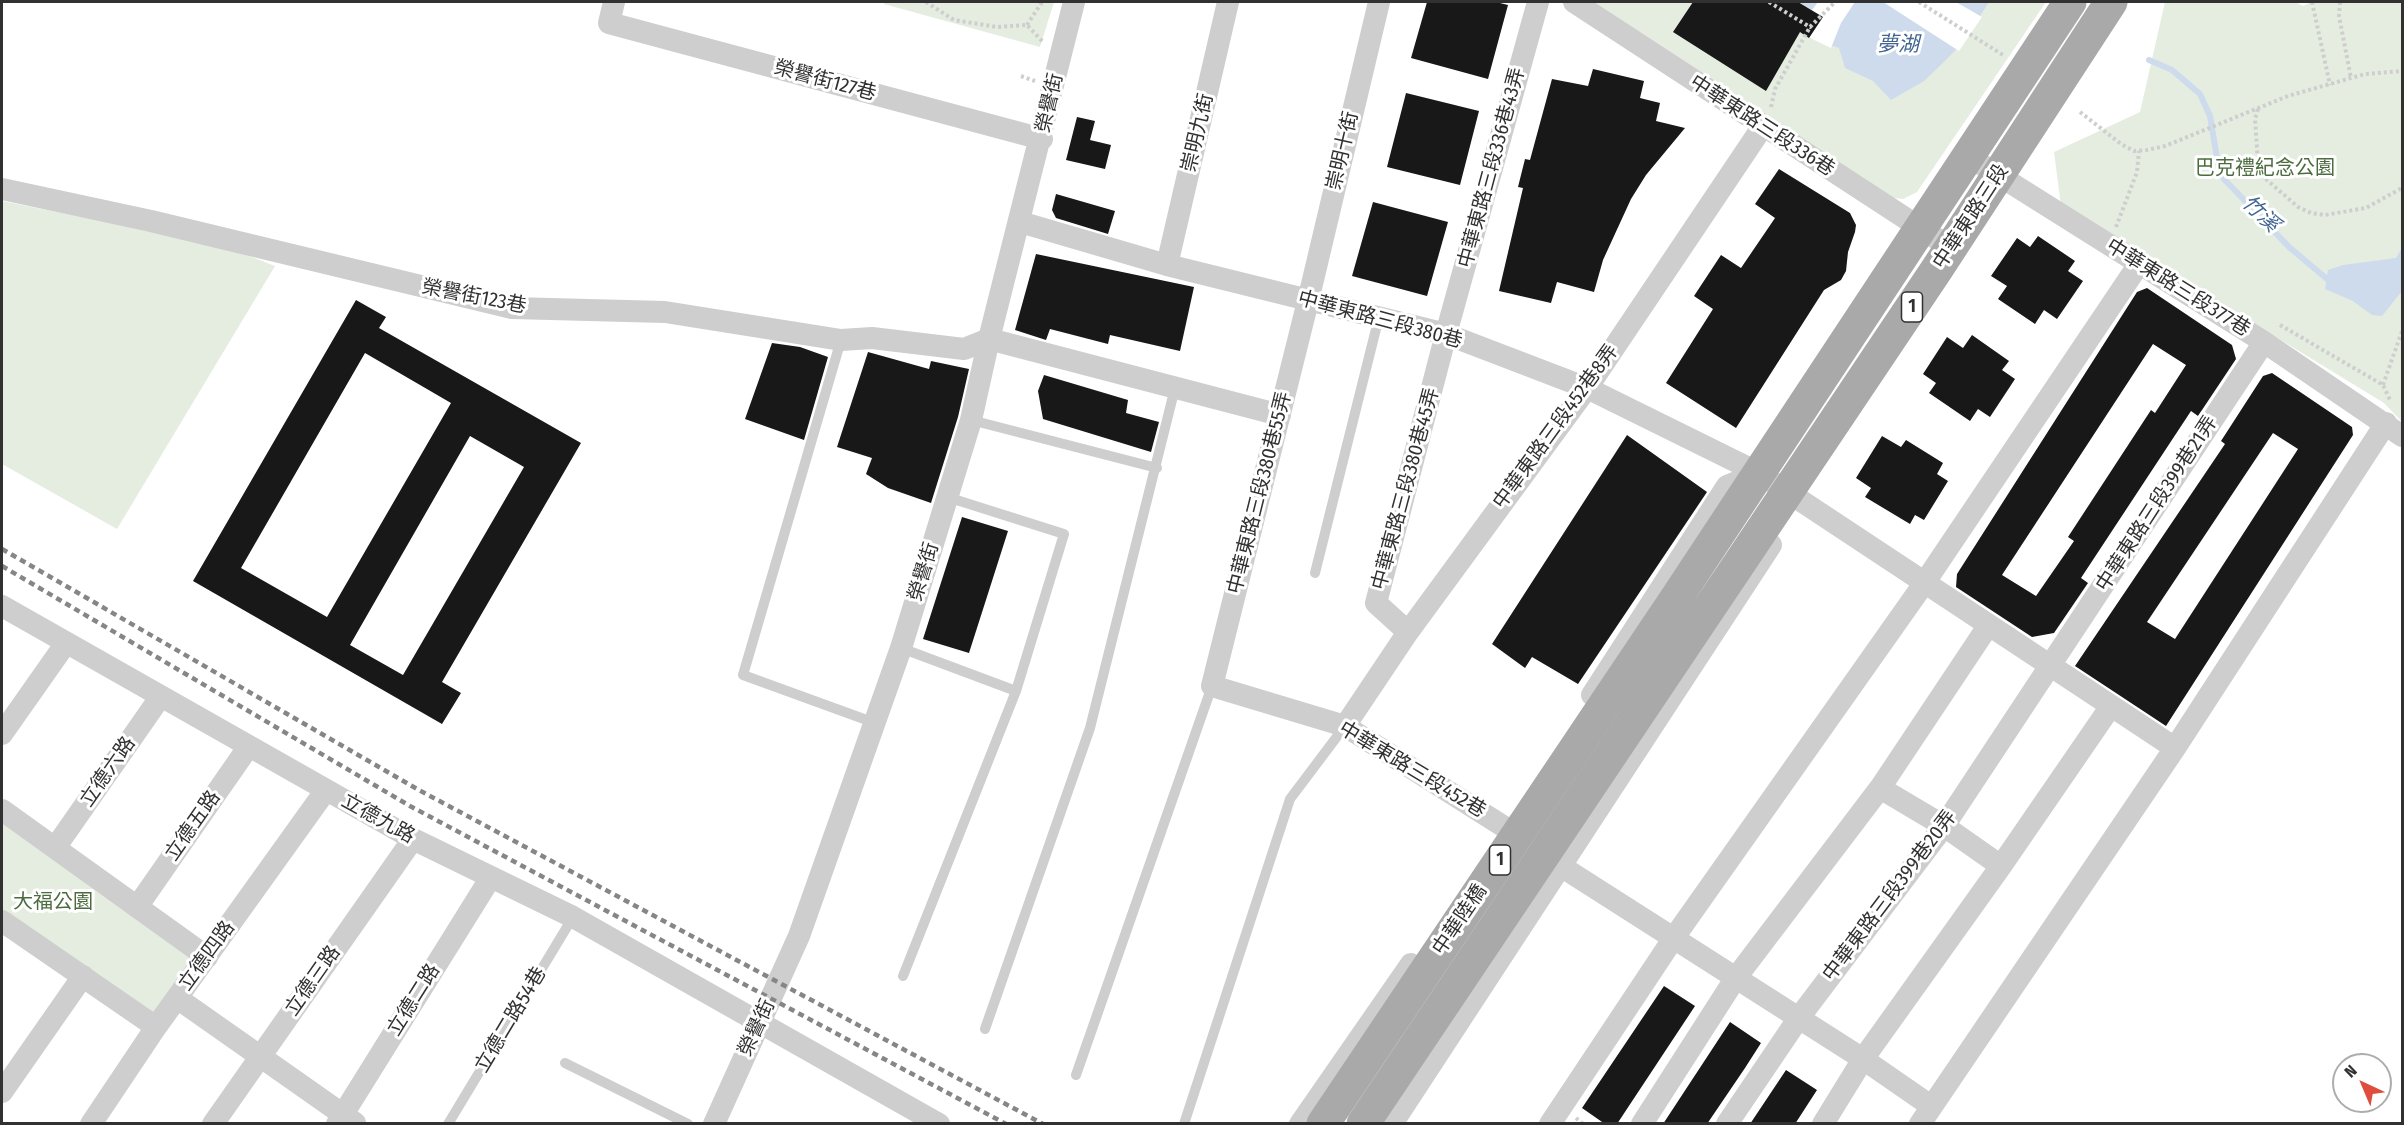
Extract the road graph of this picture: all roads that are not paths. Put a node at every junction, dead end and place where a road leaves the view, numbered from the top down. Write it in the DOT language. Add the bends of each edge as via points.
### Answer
graph roads {
  1 [pos="1074,2"];
  2 [pos="1228,2"];
  3 [pos="1378,2"];
  4 [pos="1538,2"];
  5 [pos="1574,2"];
  6 [pos="2070,2"];
  7 [pos="2110,2"];
  8 [pos="611,12"];
  9 [pos="1763,126"];
  10 [pos="1041,139"];
  11 [pos="1968,156"];
  12 [pos="1998,176"];
  13 [pos="2,189"];
  14 [pos="1020,222"];
  15 [pos="1919,228"];
  16 [pos="1951,248"];
  17 [pos="2139,264"];
  18 [pos="1167,265"];
  19 [pos="1308,301"];
  20 [pos="1379,317"];
  21 [pos="1446,334"];
  22 [pos="989,339"];
  23 [pos="841,340"];
  24 [pos="2264,342"];
  25 [pos="1175,388"];
  26 [pos="1587,388"];
  27 [pos="1280,415"];
  28 [pos="971,420"];
  29 [pos="2394,429"];
  30 [pos="1157,468"];
  31 [pos="1759,473"];
  32 [pos="1788,492"];
  33 [pos="947,497"];
  34 [pos="1315,573"];
  35 [pos="1925,582"];
  36 [pos="1677,597"];
  37 [pos="2,606"];
  38 [pos="1708,610"];
  39 [pos="1988,626"];
  40 [pos="1408,632"];
  41 [pos="66,643"];
  42 [pos="901,648"];
  43 [pos="2051,667"];
  44 [pos="1212,686"];
  45 [pos="1016,691"];
  46 [pos="161,696"];
  47 [pos="2111,706"];
  48 [pos="875,723"];
  49 [pos="1345,726"];
  50 [pos="2,734"];
  51 [pos="249,746"];
  52 [pos="2175,748"];
  53 [pos="1880,788"];
  54 [pos="326,790"];
  55 [pos="2,810"];
  56 [pos="1944,826"];
  57 [pos="1506,828"];
  58 [pos="413,839"];
  59 [pos="55,848"];
  60 [pos="1559,865"];
  61 [pos="2001,866"];
  62 [pos="490,877"];
  63 [pos="137,907"];
  64 [pos="573,917"];
  65 [pos="2,921"];
  66 [pos="1673,939"];
  67 [pos="207,957"];
  68 [pos="83,976"];
  69 [pos="903,976"];
  70 [pos="1735,979"];
  71 [pos="177,998"];
  72 [pos="1798,1019"];
  73 [pos="760,1023"];
  74 [pos="156,1027"];
  75 [pos="985,1029"];
  76 [pos="259,1058"];
  77 [pos="1863,1059"];
  78 [pos="566,1063"];
  79 [pos="1076,1075"];
  80 [pos="2,1092"];
  81 [pos="1926,1115"];
  82 [pos="345,1121"];
  83 [pos="91,1124"];
  84 [pos="213,1124"];
  85 [pos="448,1124"];
  86 [pos="688,1124"];
  87 [pos="714,1124"];
  88 [pos="939,1124"];
  89 [pos="1184,1124"];
  90 [pos="1300,1124"];
  91 [pos="1323,1124"];
  92 [pos="1363,1124"];
  93 [pos="1392,1124"];
  94 [pos="1550,1124"];
  95 [pos="1642,1124"];
  96 [pos="1727,1124"];
  97 [pos="1823,1124"];
  1 -- 10 [label="street, 榮譽街"];
  2 -- 18 [label="street, 崇明九街"];
  3 -- 19 [label="street, 崇明十街"];
  4 -- 21 [label="street, 中華東路三段336巷43弄"];
  5 -- 9 [label="street, 中華東路三段336巷"];
  6 -- 11 [label="main road, 中華東路三段 / 1"];
  7 -- 12 [label="main road, 中華東路三段 / 1"];
  8 -- 10 [label="street, 榮譽街127巷"];
  9 -- 15 [label="street, 中華東路三段336巷"];
  9 -- 26 [label="street, 中華東路三段452巷8弄"];
  10 -- 14 [label="street, 榮譽街"];
  11 -- 12 [label="street, 中華東路三段377巷"];
  11 -- 15 [label="main road, 中華東路三段 / 1"];
  12 -- 16 [label="main road, 中華東路三段 / 1"];
  12 -- 17 [label="street, 中華東路三段377巷"];
  13 -- 23 [label="street, 榮譽街123巷" via="512,308 665,312"];
  14 -- 18 [label="street, 中華東路三段380巷"];
  14 -- 22 [label="street, 榮譽街"];
  15 -- 16 [label="street, 中華東路三段336巷"];
  15 -- 31 [label="main road, 中華東路三段 / 1"];
  16 -- 32 [label="main road, 中華東路三段 / 1"];
  17 -- 24 [label="street, 中華東路三段377巷"];
  17 -- 35 [label="street"];
  18 -- 19 [label="street, 中華東路三段380巷"];
  19 -- 20 [label="street, 中華東路三段380巷"];
  19 -- 27 [label="street, 中華東路三段380巷55弄"];
  20 -- 21 [label="street, 中華東路三段380巷"];
  20 -- 34 [label="lane"];
  21 -- 26 [label="street, 中華東路三段380巷"];
  21 -- 40 [label="street, 中華東路三段380巷45弄" via="1376,603"];
  22 -- 23 [label="street, 榮譽街123巷" via="964,349 872,338"];
  22 -- 25 [label="street"];
  22 -- 28 [label="street, 榮譽街"];
  23 -- 48 [label="lane" via="743,675"];
  24 -- 29 [label="street, 中華東路三段377巷"];
  24 -- 43 [label="street, 中華東路三段399巷21弄"];
  25 -- 27 [label="street"];
  25 -- 30 [label="lane"];
  26 -- 31 [label="street, 中華東路三段380巷"];
  26 -- 40 [label="street, 中華東路三段452巷8弄"];
  27 -- 44 [label="street, 中華東路三段380巷55弄"];
  28 -- 30 [label="lane"];
  28 -- 33 [label="street, 榮譽街"];
  29 -- 52 [label="street"];
  30 -- 75 [label="lane" via="1090,728"];
  31 -- 32 [label="street, 中華東路三段380巷"];
  31 -- 36 [label="main road, 中華東路三段 / 1"];
  31 -- 57 [label="street" via="1727,486"];
  32 -- 35 [label="street, 中華東路三段380巷"];
  32 -- 38 [label="main road, 中華東路三段 / 1"];
  32 -- 60 [label="street" via="1785,524"];
  33 -- 42 [label="street, 榮譽街"];
  33 -- 45 [label="lane" via="1064,534"];
  35 -- 39 [label="street, 中華東路三段380巷"];
  35 -- 66 [label="street"];
  36 -- 91 [label="main road, 中華陸橋 / 1"];
  37 -- 41 [label="street, 立德九路"];
  38 -- 92 [label="main road, 中華陸橋 / 1"];
  39 -- 43 [label="street, 中華東路三段380巷"];
  39 -- 53 [label="street"];
  40 -- 49 [label="street, 中華東路三段452巷8弄"];
  41 -- 46 [label="street, 立德九路"];
  41 -- 50 [label="street"];
  42 -- 45 [label="lane"];
  42 -- 48 [label="street, 榮譽街"];
  43 -- 47 [label="street, 中華東路三段380巷"];
  43 -- 56 [label="street, 中華東路三段399巷20弄"];
  44 -- 49 [label="street, 中華東路三段452巷"];
  44 -- 79 [label="lane"];
  45 -- 69 [label="lane"];
  46 -- 51 [label="street, 立德九路"];
  46 -- 59 [label="street, 立德六路"];
  47 -- 52 [label="street, 中華東路三段380巷"];
  47 -- 61 [label="street"];
  48 -- 73 [label="street, 榮譽街" via="799,936"];
  49 -- 57 [label="street, 中華東路三段452巷"];
  49 -- 89 [label="lane" via="1290,799"];
  51 -- 54 [label="street, 立德九路"];
  51 -- 63 [label="street, 立德五路"];
  52 -- 81 [label="street"];
  53 -- 56 [label="street"];
  53 -- 70 [label="street"];
  54 -- 58 [label="street, 立德九路"];
  54 -- 67 [label="street, 立德四路"];
  55 -- 59 [label="street"];
  56 -- 61 [label="street"];
  56 -- 72 [label="street, 中華東路三段399巷20弄"];
  57 -- 90 [label="street"];
  58 -- 62 [label="street, 立德九路"];
  58 -- 76 [label="street, 立德三路"];
  59 -- 63 [label="street"];
  60 -- 66 [label="street"];
  60 -- 93 [label="street"];
  61 -- 77 [label="street"];
  62 -- 64 [label="street, 立德九路"];
  62 -- 82 [label="street, 立德二路"];
  63 -- 67 [label="street"];
  64 -- 73 [label="street, 立德九路"];
  64 -- 85 [label="lane, 立德二路54巷"];
  65 -- 68 [label="street"];
  66 -- 70 [label="street"];
  66 -- 94 [label="street"];
  67 -- 71 [label="street, 立德四路"];
  68 -- 74 [label="street"];
  68 -- 80 [label="street"];
  70 -- 72 [label="street"];
  70 -- 95 [label="street"];
  71 -- 74 [label="street, 立德四路"];
  71 -- 76 [label="street"];
  72 -- 77 [label="street"];
  72 -- 96 [label="street, 中華東路三段399巷20弄"];
  73 -- 87 [label="street, 榮譽街"];
  73 -- 88 [label="street, 立德九路"];
  74 -- 83 [label="street, 立德四路"];
  76 -- 82 [label="street"];
  76 -- 84 [label="street, 立德三路"];
  77 -- 81 [label="street"];
  77 -- 97 [label="street"];
  78 -- 86 [label="lane"];
}
